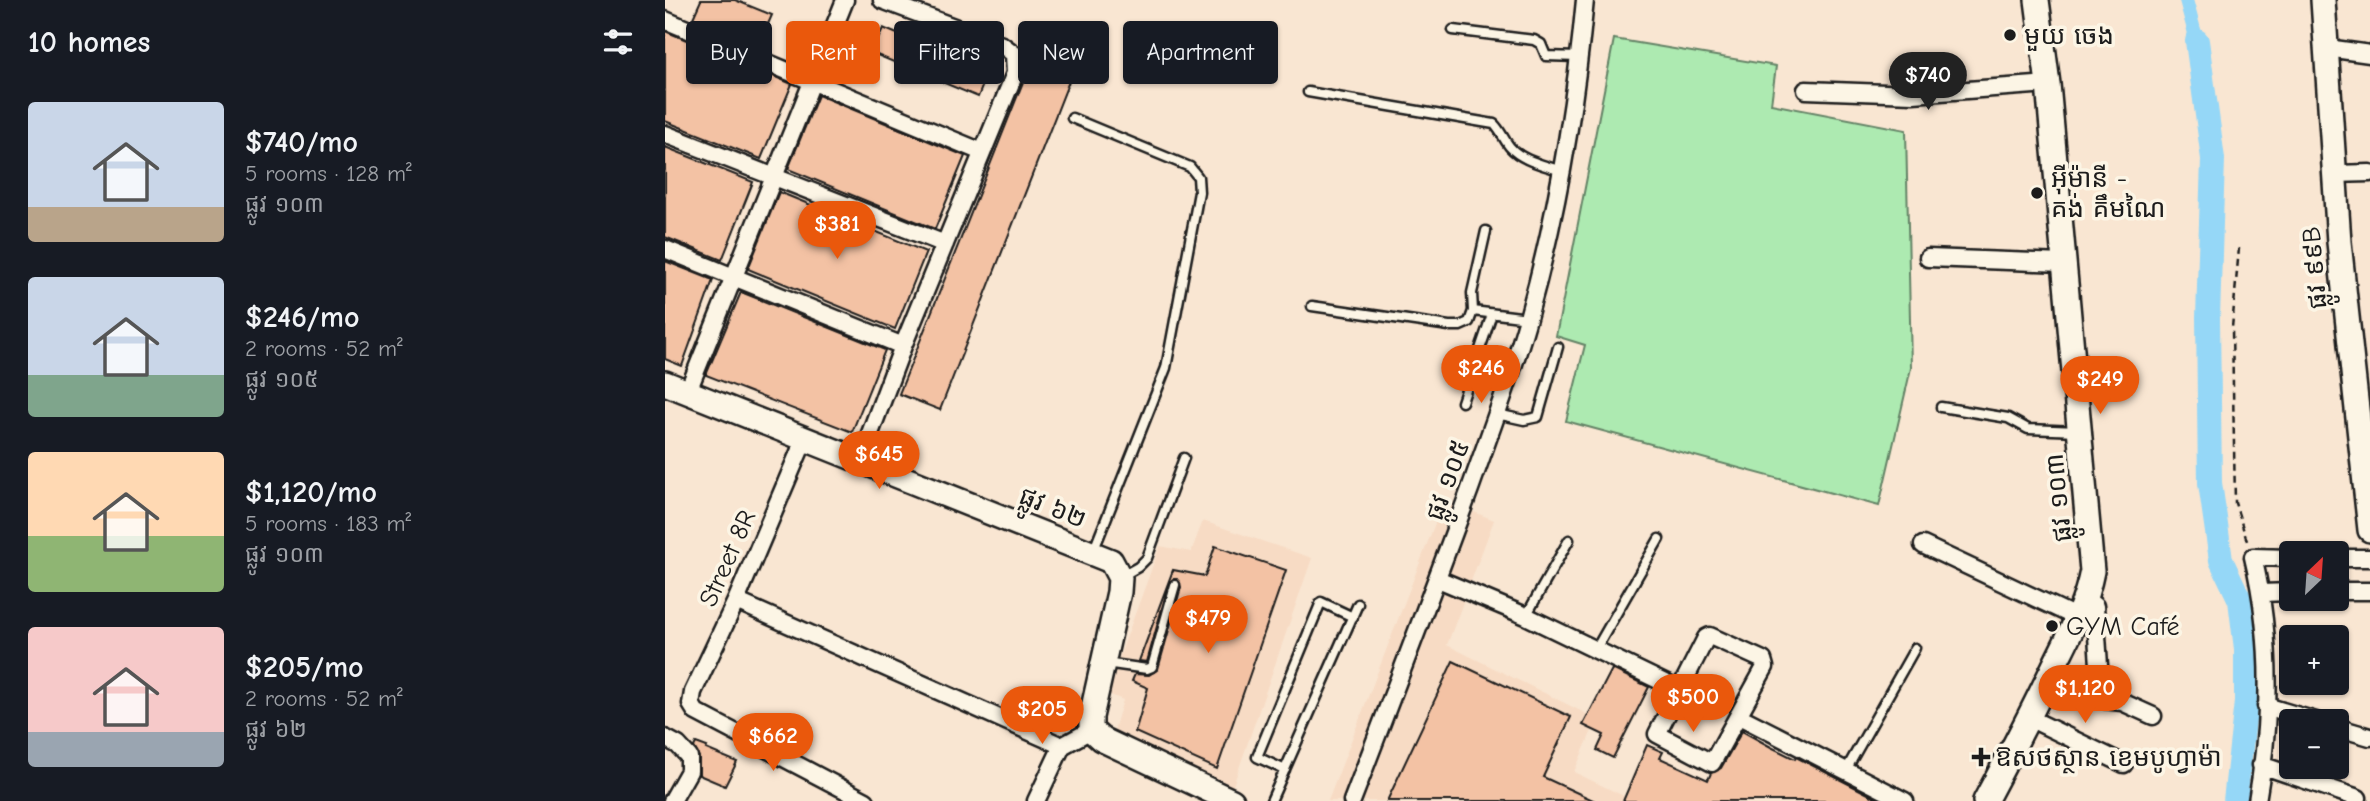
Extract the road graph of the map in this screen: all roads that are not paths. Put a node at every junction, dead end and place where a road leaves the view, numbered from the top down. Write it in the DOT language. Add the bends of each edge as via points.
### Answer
graph roads {
  1 [pos="845,0"];
  2 [pos="882,0"];
  3 [pos="1585,0"];
  4 [pos="2037,0"];
  5 [pos="2323,0"];
  6 [pos="665,20"];
  7 [pos="836,21"];
  8 [pos="1453,30"];
  9 [pos="2327,48"];
  10 [pos="2370,54"];
  11 [pos="1579,57"];
  12 [pos="786,70"];
  13 [pos="811,84"];
  14 [pos="819,84"];
  15 [pos="2048,84"];
  16 [pos="1806,90"];
  17 [pos="1308,92"];
  18 [pos="1072,118"];
  19 [pos="665,134"];
  20 [pos="982,152"];
  21 [pos="1561,171"];
  22 [pos="2370,173"];
  23 [pos="2334,174"];
  24 [pos="773,178"];
  25 [pos="1486,231"];
  26 [pos="945,244"];
  27 [pos="665,249"];
  28 [pos="1928,258"];
  29 [pos="2063,263"];
  30 [pos="734,277"];
  31 [pos="1312,306"];
  32 [pos="1473,311"];
  33 [pos="1492,314"];
  34 [pos="1528,318"];
  35 [pos="902,346"];
  36 [pos="1559,347"];
  37 [pos="665,383"];
  38 [pos="688,391"];
  39 [pos="1462,401"];
  40 [pos="1941,407"];
  41 [pos="1497,414"];
  42 [pos="2079,432"];
  43 [pos="2364,432"];
  44 [pos="805,438"];
  45 [pos="1184,458"];
  46 [pos="860,460"];
  47 [pos="2370,530"];
  48 [pos="1659,539"];
  49 [pos="1569,541"];
  50 [pos="1923,545"];
  51 [pos="1092,553"];
  52 [pos="2279,558"];
  53 [pos="2349,558"];
  54 [pos="2370,558"];
  55 [pos="1120,578"];
  56 [pos="1438,579"];
  57 [pos="1175,585"];
  58 [pos="2349,591"];
  59 [pos="2370,591"];
  60 [pos="2279,592"];
  61 [pos="2261,593"];
  62 [pos="736,601"];
  63 [pos="1358,604"];
  64 [pos="2082,608"];
  65 [pos="1526,616"];
  66 [pos="1353,617"];
  67 [pos="1916,648"];
  68 [pos="1596,649"];
  69 [pos="1103,663"];
  70 [pos="1679,690"];
  71 [pos="2266,706"];
  72 [pos="2279,710"];
  73 [pos="1739,716"];
  74 [pos="2153,716"];
  75 [pos="2029,718"];
  76 [pos="1091,730"];
  77 [pos="2349,731"];
  78 [pos="2370,737"];
  79 [pos="665,738"];
  80 [pos="1062,746"];
  81 [pos="2124,764"];
  82 [pos="2261,765"];
  83 [pos="1285,770"];
  84 [pos="1846,771"];
  85 [pos="2358,798"];
  86 [pos="672,801"];
  87 [pos="866,801"];
  88 [pos="1036,801"];
  89 [pos="1232,801"];
  90 [pos="1271,801"];
  91 [pos="1352,801"];
  92 [pos="1905,801"];
  93 [pos="1985,801"];
  94 [pos="2257,801"];
  1 -- 7 [label="street"];
  2 -- 20 [label="street" via="1002,45 1014,54 1015,74"];
  3 -- 11 [label="street, ផ្លូវ ១០៥"];
  4 -- 15 [label="street, ផ្លូវ ១០៣"];
  5 -- 9 [label="street, ផ្លូវ ៩៩B"];
  6 -- 12 [label="street"];
  8 -- 11 [label="lane" via="1534,40 1546,56"];
  9 -- 10 [label="street"];
  9 -- 23 [label="street, ផ្លូវ ៩៩B"];
  11 -- 21 [label="street, ផ្លូវ ១០៥"];
  13 -- 24 [label="street"];
  14 -- 20 [label="street"];
  15 -- 16 [label="street" via="1913,94"];
  15 -- 29 [label="street, ផ្លូវ ១០៣"];
  17 -- 21 [label="lane" via="1494,124 1520,156"];
  18 -- 51 [label="lane" via="1189,167 1198,177 1199,192 1166,368"];
  19 -- 24 [label="street"];
  20 -- 26 [label="street"];
  21 -- 34 [label="street, ផ្លូវ ១០៥"];
  22 -- 23 [label="street"];
  23 -- 43 [label="street, ផ្លូវ ៩៩B"];
  24 -- 26 [label="street"];
  24 -- 30 [label="street"];
  25 -- 32 [label="lane" via="1472,293"];
  26 -- 35 [label="street"];
  27 -- 30 [label="street"];
  28 -- 29 [label="street"];
  29 -- 42 [label="street, ផ្លូវ ១០៣"];
  30 -- 35 [label="street"];
  30 -- 38 [label="street"];
  31 -- 32 [label="lane" via="1449,326 1469,322"];
  32 -- 33 [label="lane"];
  33 -- 34 [label="lane"];
  33 -- 39 [label="lane"];
  34 -- 41 [label="street, ផ្លូវ ១០៥"];
  35 -- 46 [label="street"];
  36 -- 41 [label="lane" via="1538,417 1524,420"];
  37 -- 38 [label="street, ផ្លូវ ៦២"];
  38 -- 44 [label="street, ផ្លូវ ៦២"];
  40 -- 42 [label="lane" via="2008,418 2028,429"];
  41 -- 56 [label="street, ផ្លូវ ១០៥"];
  42 -- 64 [label="street, ផ្លូវ ១០៣" via="2092,571"];
  43 -- 47 [label="street, ផ្លូវ ៩៩B"];
  44 -- 46 [label="street, ផ្លូវ ៦២"];
  44 -- 62 [label="street, Street 8R"];
  45 -- 55 [label="lane" via="1147,558"];
  46 -- 51 [label="street, ផ្លូវ ៦២"];
  48 -- 68 [label="lane"];
  49 -- 65 [label="lane"];
  50 -- 64 [label="street"];
  51 -- 55 [label="street, ផ្លូវ ៦២" via="1111,561"];
  52 -- 61 [label="street" via="2253,557"];
  53 -- 54 [label="street"];
  55 -- 69 [label="street"];
  56 -- 65 [label="street"];
  56 -- 91 [label="street, ផ្លូវ ១០៥"];
  57 -- 69 [label="lane" via="1152,667"];
  58 -- 59 [label="street"];
  60 -- 61 [label="street"];
  61 -- 71 [label="street"];
  62 -- 80 [label="street"];
  62 -- 87 [label="street, Street 8R" via="693,692 691,704 696,712"];
  63 -- 66 [label="lane"];
  64 -- 74 [label="street" via="2095,606 2101,695"];
  64 -- 75 [label="street, ផ្លូវ ១០៣"];
  65 -- 68 [label="street"];
  66 -- 83 [label="lane"];
  66 -- 83 [label="lane" via="1321,602 1257,757"];
  67 -- 84 [label="lane"];
  68 -- 70 [label="street"];
  69 -- 76 [label="street"];
  70 -- 73 [label="street" via="1657,734 1708,762 1715,761"];
  70 -- 73 [label="street" via="1706,638 1715,638 1765,663"];
  71 -- 72 [label="street"];
  71 -- 82 [label="street"];
  73 -- 84 [label="street"];
  75 -- 81 [label="street"];
  75 -- 93 [label="street, ផ្លូវ ១០៣"];
  76 -- 80 [label="street"];
  76 -- 89 [label="street" via="1101,739"];
  77 -- 78 [label="street"];
  79 -- 86 [label="street" via="689,757 689,771"];
  80 -- 88 [label="street"];
  82 -- 85 [label="street"];
  82 -- 94 [label="street"];
  83 -- 90 [label="lane"];
  84 -- 92 [label="street"];
}
